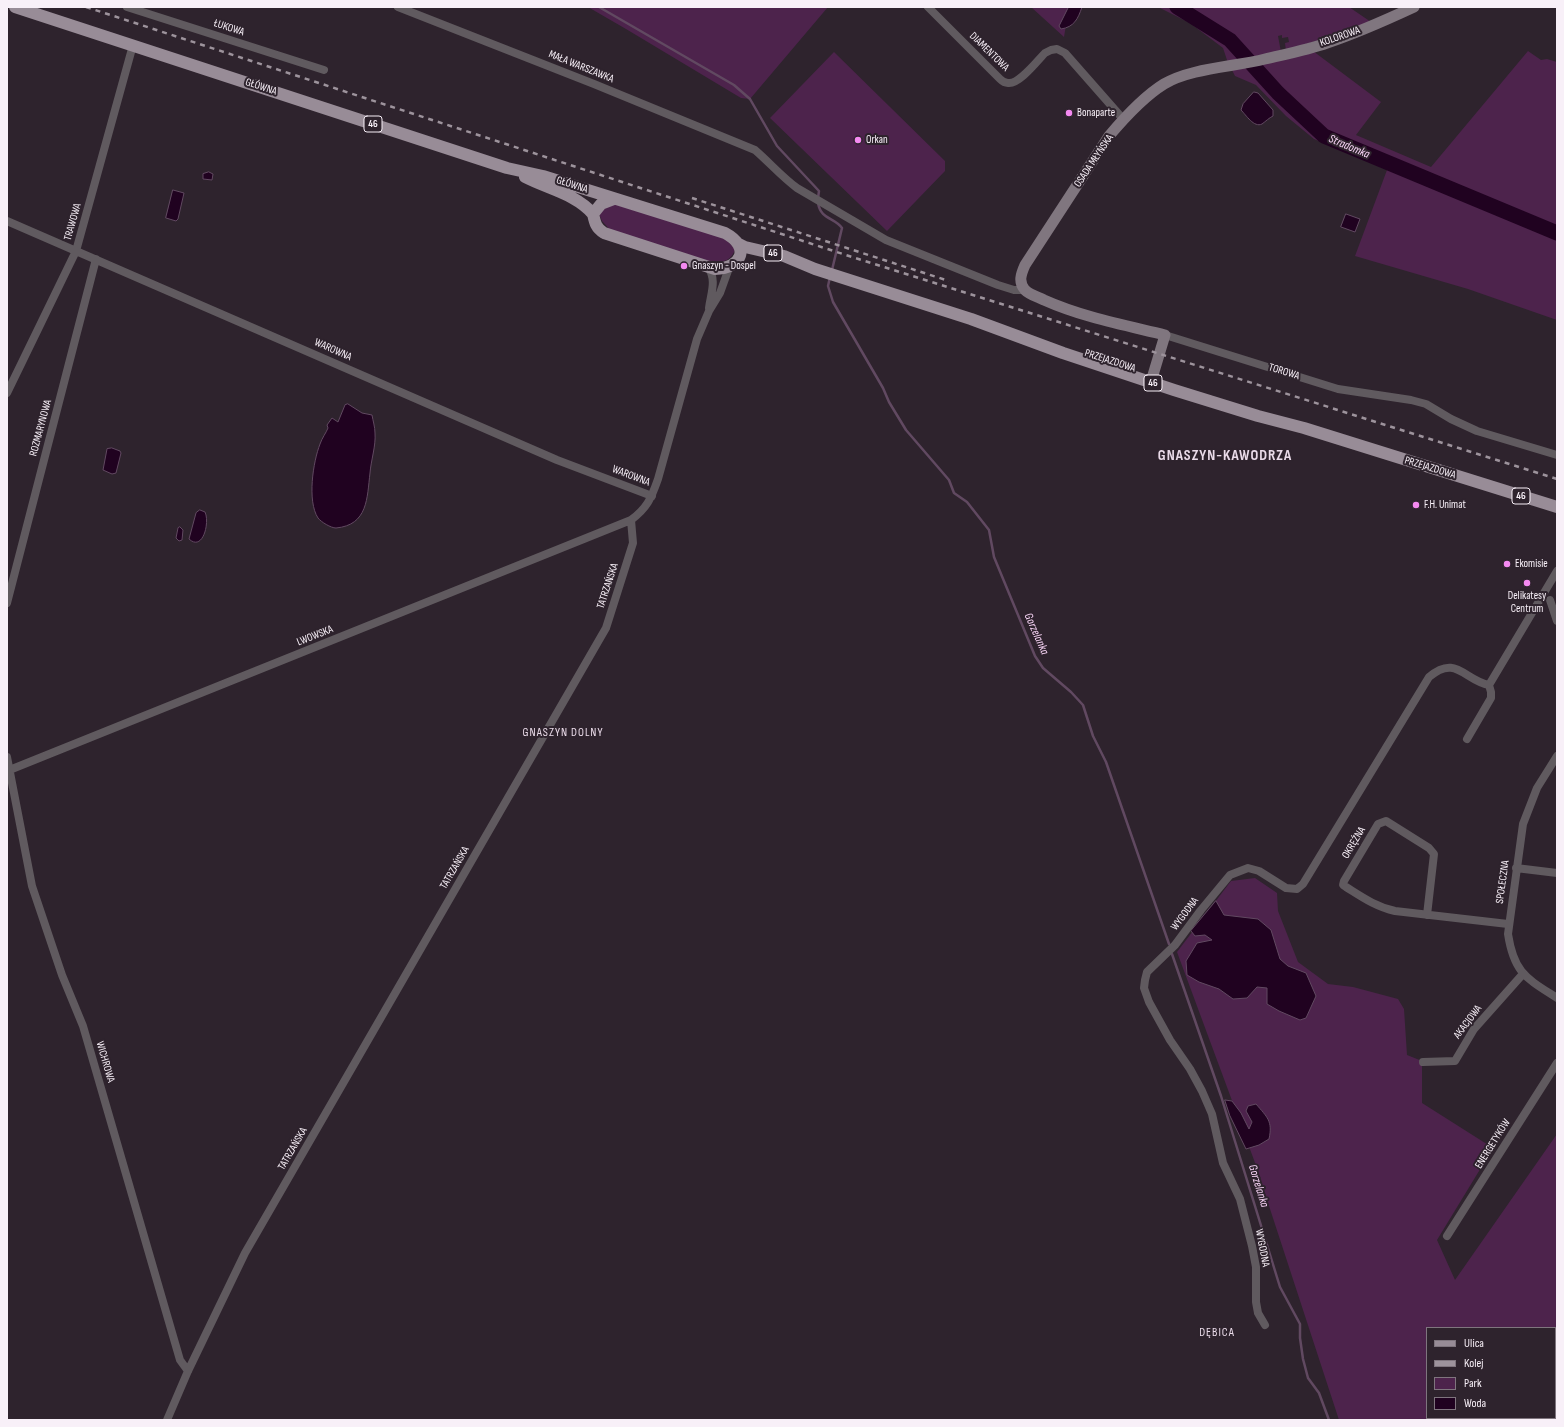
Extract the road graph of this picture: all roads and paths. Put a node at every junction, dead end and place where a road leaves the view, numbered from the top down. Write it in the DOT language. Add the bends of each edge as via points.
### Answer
graph roads {
  1 [pos="15,7"];
  2 [pos="127,7"];
  3 [pos="398,7"];
  4 [pos="928,7"];
  5 [pos="1414,7"];
  6 [pos="133,45"];
  7 [pos="1240,64"];
  8 [pos="324,70"];
  9 [pos="1123,120"];
  10 [pos="507,168"];
  11 [pos="614,199"];
  12 [pos="593,214"];
  13 [pos="7,221"];
  14 [pos="739,244"];
  15 [pos="76,251"];
  16 [pos="96,259"];
  17 [pos="738,259"];
  18 [pos="708,267"];
  19 [pos="810,267"];
  20 [pos="729,268"];
  21 [pos="1025,290"];
  22 [pos="709,311"];
  23 [pos="1004,330"];
  24 [pos="1165,335"];
  25 [pos="1153,375"];
  26 [pos="7,393"];
  27 [pos="1304,428"];
  28 [pos="1557,455"];
  29 [pos="652,496"];
  30 [pos="1557,507"];
  31 [pos="631,520"];
  32 [pos="1557,571"];
  33 [pos="1543,595"];
  34 [pos="1554,601"];
  35 [pos="7,603"];
  36 [pos="1557,621"];
  37 [pos="1489,685"];
  38 [pos="1467,739"];
  39 [pos="1557,756"];
  40 [pos="7,757"];
  41 [pos="9,770"];
  42 [pos="1516,868"];
  43 [pos="1557,873"];
  44 [pos="1428,915"];
  45 [pos="1508,924"];
  46 [pos="1522,975"];
  47 [pos="1557,998"];
  48 [pos="1423,1062"];
  49 [pos="1557,1063"];
  50 [pos="1447,1236"];
  51 [pos="1265,1325"];
  52 [pos="188,1371"];
  53 [pos="167,1420"];
  1 -- 6 [label="main road, GŁÓWNA / 46"];
  2 -- 8 [label="street, ŁUKOWA"];
  3 -- 21 [label="street, MAŁA WARSZAWKA" via="755,150 784,178 886,240 998,285 1014,290"];
  4 -- 9 [label="street, DIAMENTOWA" via="1000,79 1008,83 1019,80 1045,53 1060,50 1071,59"];
  5 -- 7 [label="street, KOLOROWA" via="1361,31 1326,43"];
  6 -- 10 [label="main road, GŁÓWNA / 46"];
  6 -- 15 [label="street, TRAWOWA"];
  7 -- 9 [label="street, OSADA MŁYŃSKA" via="1182,76 1165,83"];
  9 -- 21 [label="street, OSADA MŁYŃSKA" via="1109,136 1025,265 1020,276"];
  10 -- 11 [label="main road, GŁÓWNA / 46" via="543,176"];
  10 -- 12 [label="main road, GŁÓWNA / 46" via="570,196"];
  11 -- 12 [label="main road" via="601,204"];
  11 -- 14 [label="main road, 46" via="726,233"];
  12 -- 18 [label="main road, 46" via="598,230 604,233"];
  13 -- 15 [label="street, WAROWNA"];
  14 -- 17 [label="main road" via="741,249"];
  14 -- 19 [label="main road, PRZEJAZDOWA / 46" via="784,256"];
  15 -- 16 [label="street, WAROWNA"];
  15 -- 26 [label="street, TRAWOWA"];
  16 -- 29 [label="street, WAROWNA" via="557,460"];
  16 -- 35 [label="street, ROZMARYNOWA"];
  17 -- 19 [label="main road, PRZEJAZDOWA / 46" via="765,258"];
  17 -- 20 [label="main road"];
  18 -- 20 [label="main road, 46"];
  18 -- 22 [label="street" via="712,272 714,284"];
  19 -- 23 [label="main road, PRZEJAZDOWA / 46"];
  20 -- 22 [label="street" via="720,293"];
  21 -- 24 [label="street, TOROWA" via="1029,294 1076,312"];
  22 -- 29 [label="street" via="697,339"];
  23 -- 25 [label="main road, PRZEJAZDOWA / 46" via="1063,345"];
  23 -- 27 [label="main road, PRZEJAZDOWA / 46" via="1063,353 1174,390"];
  24 -- 25 [label="street"];
  24 -- 28 [label="street, TOROWA" via="1338,389 1426,404 1450,419 1477,430"];
  25 -- 27 [label="main road, PRZEJAZDOWA / 46" via="1256,408"];
  27 -- 30 [label="main road, PRZEJAZDOWA / 46"];
  29 -- 31 [label="street" via="643,511"];
  31 -- 41 [label="street, LWOWSKA"];
  31 -- 52 [label="street, TATRZAŃSKA" via="633,543 606,628 245,1253"];
  32 -- 33 [label="street"];
  33 -- 34 [label="street"];
  33 -- 37 [label="street"];
  34 -- 36 [label="street"];
  37 -- 38 [label="street" via="1491,698"];
  37 -- 51 [label="street, WYGODNA" via="1480,683 1455,668 1448,668 1429,677 1303,884 1297,889 1286,888 1259,871 1248,868 1230,875 1175,945 1147,972 1144,988 1149,1002 1190,1069 1212,1114 1223,1163 1240,1200 1252,1246 1256,1268 1256,1302 1258,1313"];
  39 -- 42 [label="street, SPOŁECZNA" via="1528,807 1520,836"];
  40 -- 41 [label="street, WICHROWA"];
  41 -- 52 [label="street, WICHROWA" via="32,886 62,975 83,1026 180,1360"];
  42 -- 43 [label="street"];
  42 -- 45 [label="street, SPOŁECZNA"];
  44 -- 44 [label="street, OKRĘŻNA" via="1434,854 1429,848 1386,821 1378,824 1344,885 1385,909"];
  44 -- 45 [label="street, OKRĘŻNA"];
  45 -- 46 [label="street, SPOŁECZNA" via="1510,949"];
  46 -- 47 [label="street, SPOŁECZNA"];
  46 -- 48 [label="street, AKACJOWA" via="1474,1029 1455,1060"];
  49 -- 50 [label="street, ENERGETYKÓW"];
  52 -- 53 [label="street, TATRZAŃSKA"];
}
